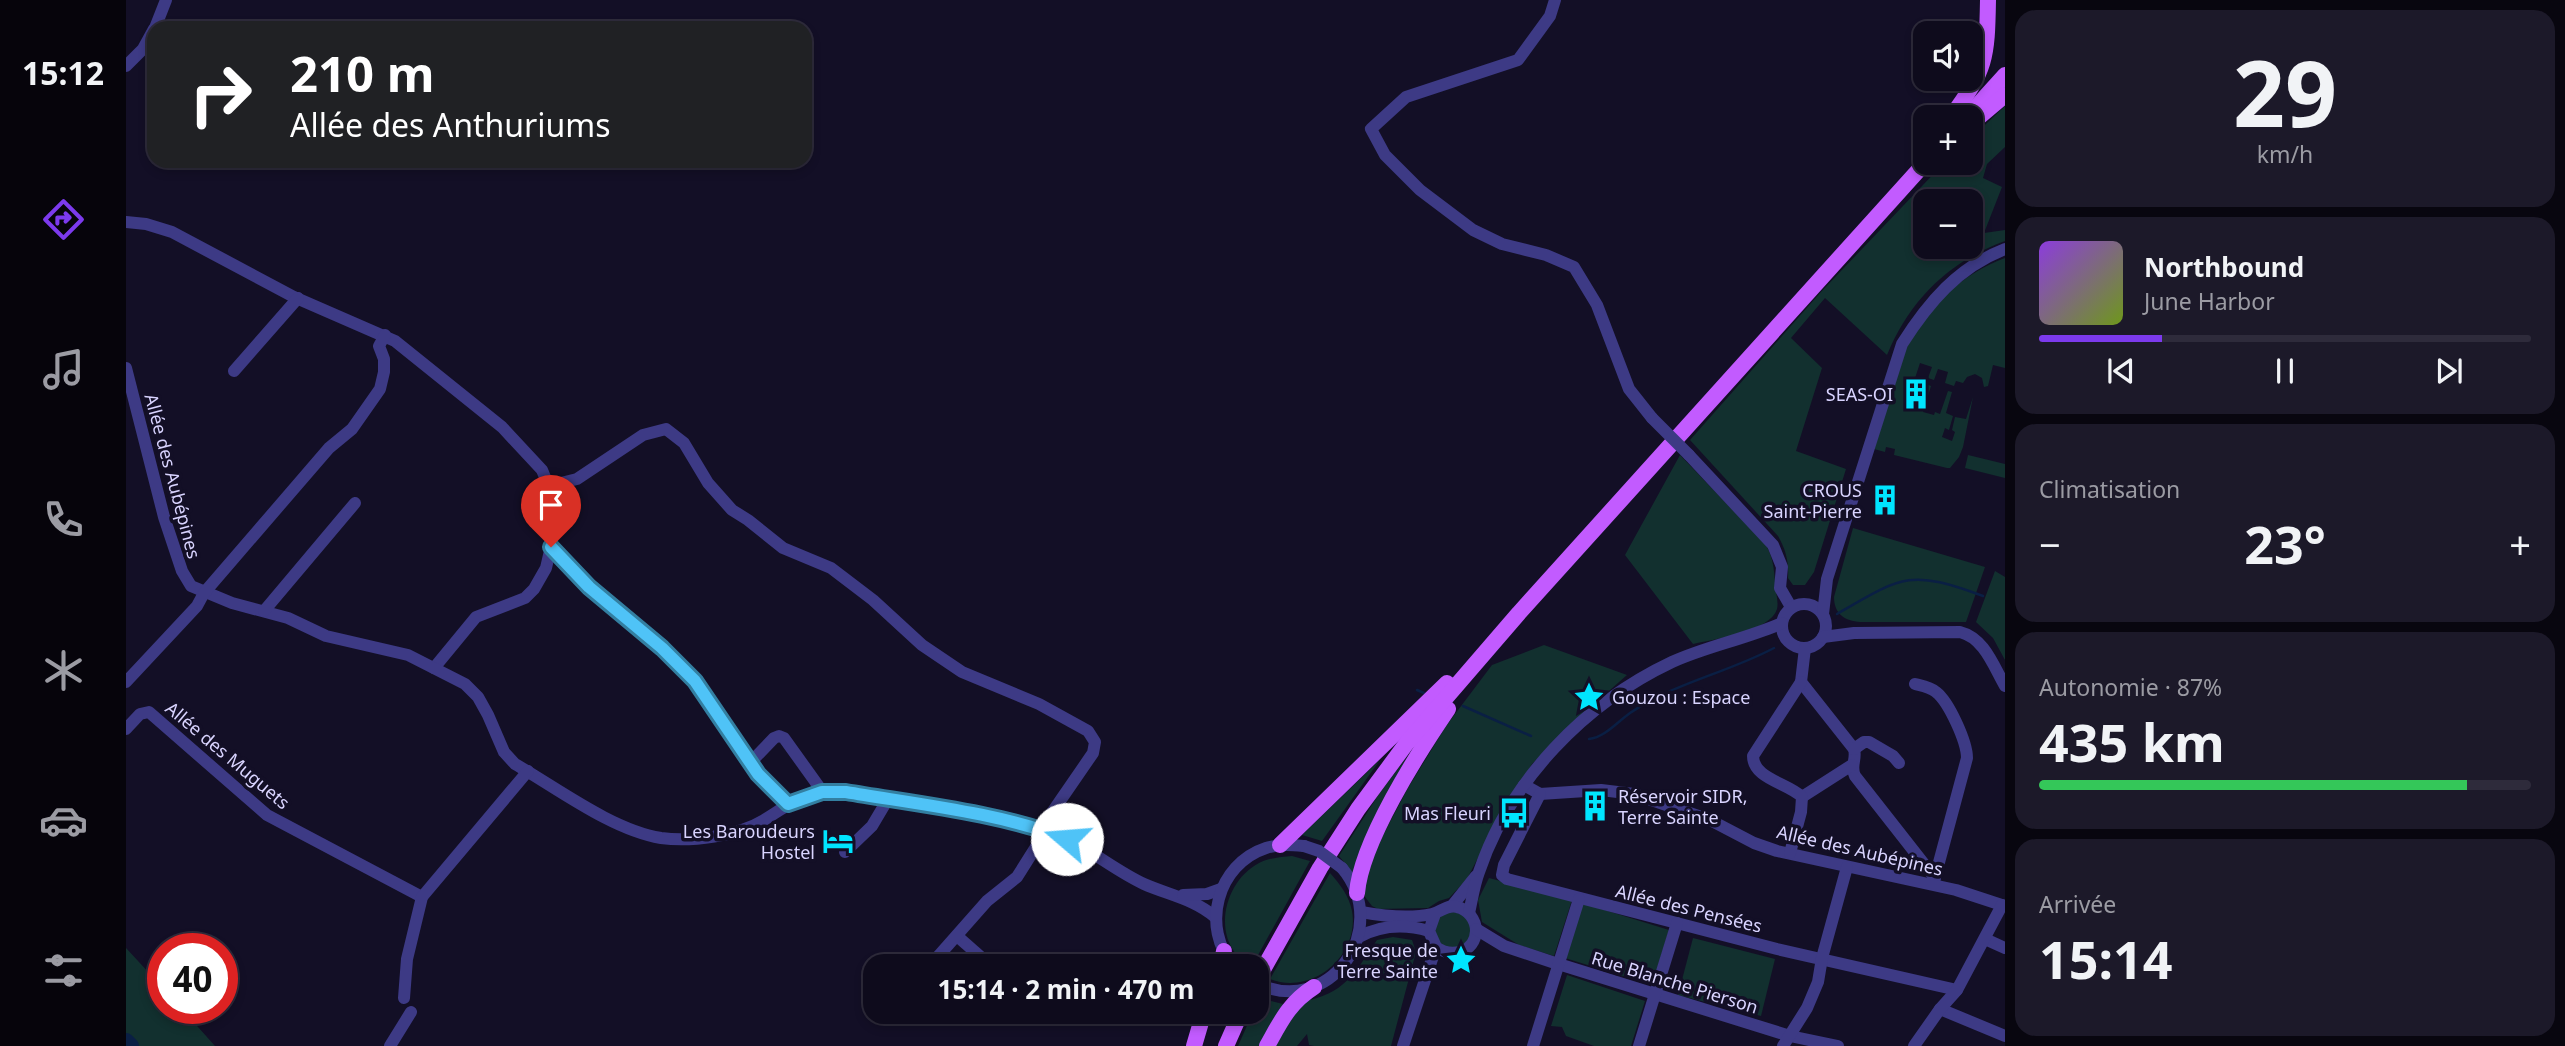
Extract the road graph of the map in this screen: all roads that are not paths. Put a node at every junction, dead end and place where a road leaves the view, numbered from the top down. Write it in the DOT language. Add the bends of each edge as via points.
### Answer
graph roads {
  1 [pos="1555,0"];
  2 [pos="1988,0"];
  3 [pos="161,3"];
  4 [pos="156,21"];
  5 [pos="147,42"];
  6 [pos="126,66"];
  7 [pos="2005,75"];
  8 [pos="2005,95"];
  9 [pos="1960,105"];
  10 [pos="1977,105"];
  11 [pos="1983,114"];
  12 [pos="1913,169"];
  13 [pos="1916,175"];
  14 [pos="1886,206"];
  15 [pos="126,222"];
  16 [pos="2005,249"];
  17 [pos="298,299"];
  18 [pos="385,335"];
  19 [pos="126,368"];
  20 [pos="234,371"];
  21 [pos="549,486"];
  22 [pos="355,503"];
  23 [pos="551,547"];
  24 [pos="1827,579"];
  25 [pos="204,593"];
  26 [pos="1807,603"];
  27 [pos="1791,607"];
  28 [pos="264,611"];
  29 [pos="1519,613"];
  30 [pos="1824,618"];
  31 [pos="1782,623"];
  32 [pos="1854,633"];
  33 [pos="1751,636"];
  34 [pos="1823,636"];
  35 [pos="1784,637"];
  36 [pos="1805,648"];
  37 [pos="1482,657"];
  38 [pos="434,668"];
  39 [pos="126,682"];
  40 [pos="1801,682"];
  41 [pos="1915,684"];
  42 [pos="2005,686"];
  43 [pos="126,729"];
  44 [pos="1854,749"];
  45 [pos="750,763"];
  46 [pos="1899,763"];
  47 [pos="1852,765"];
  48 [pos="528,771"];
  49 [pos="1524,785"];
  50 [pos="822,792"];
  51 [pos="1540,794"];
  52 [pos="1802,797"];
  53 [pos="887,799"];
  54 [pos="788,804"];
  55 [pos="1043,830"];
  56 [pos="1280,845"];
  57 [pos="845,852"];
  58 [pos="1790,853"];
  59 [pos="1846,867"];
  60 [pos="1478,873"];
  61 [pos="1934,881"];
  62 [pos="1221,888"];
  63 [pos="1357,893"];
  64 [pos="1176,895"];
  65 [pos="422,897"];
  66 [pos="1579,899"];
  67 [pos="1452,906"];
  68 [pos="2003,906"];
  69 [pos="1362,912"];
  70 [pos="1469,913"];
  71 [pos="1435,914"];
  72 [pos="1215,917"];
  73 [pos="1677,923"];
  74 [pos="1476,929"];
  75 [pos="1429,931"];
  76 [pos="957,936"];
  77 [pos="1359,937"];
  78 [pos="1985,939"];
  79 [pos="1471,944"];
  80 [pos="1504,946"];
  81 [pos="1436,947"];
  82 [pos="2005,948"];
  83 [pos="940,954"];
  84 [pos="977,954"];
  85 [pos="1221,954"];
  86 [pos="1450,954"];
  87 [pos="1822,958"];
  88 [pos="1269,960"];
  89 [pos="1559,964"];
  90 [pos="1425,985"];
  91 [pos="1314,986"];
  92 [pos="1269,988"];
  93 [pos="1957,989"];
  94 [pos="1655,994"];
  95 [pos="404,998"];
  96 [pos="1940,1009"];
  97 [pos="411,1012"];
  98 [pos="1201,1024"];
  99 [pos="1236,1024"];
  100 [pos="2005,1036"];
  101 [pos="1787,1041"];
  102 [pos="390,1046"];
  103 [pos="1194,1046"];
  104 [pos="1226,1046"];
  105 [pos="1266,1046"];
  106 [pos="1403,1046"];
  107 [pos="1533,1046"];
  108 [pos="1639,1046"];
  109 [pos="1838,1046"];
  110 [pos="1914,1046"];
  1 -- 27 [label="street, bridge" via="1550,16 1518,60 1406,97 1371,130 1385,155 1420,190 1473,230 1574,267 1597,306 1629,389 1773,545 1782,567 1780,588"];
  2 -- 9 [label="main road" via="1982,70"];
  3 -- 4 [label="street"];
  5 -- 6 [label="street"];
  7 -- 10 [label="main road"];
  8 -- 11 [label="main road"];
  12 -- 14 [label="main road"];
  13 -- 14 [label="main road"];
  14 -- 29 [label="main road"];
  15 -- 17 [label="street" via="172,232"];
  16 -- 24 [label="street" via="1968,268 1940,291 1902,344"];
  17 -- 18 [label="street"];
  17 -- 20 [label="street"];
  18 -- 21 [label="street" via="502,428 530,455"];
  18 -- 25 [label="street" via="379,346 384,359 380,389 352,429 329,448"];
  19 -- 25 [label="street, Allée des Aubépines" via="182,571 191,586"];
  21 -- 23 [label="street" via="554,516"];
  21 -- 55 [label="street" via="577,479 643,435 666,429 684,443 708,484 732,510 783,548 831,568 922,645 962,672 1088,731 1095,742 1093,753"];
  22 -- 28 [label="street"];
  23 -- 38 [label="street" via="534,589 515,604 476,617"];
  23 -- 45 [label="street" via="695,681"];
  24 -- 26 [label="street"];
  24 -- 30 [label="street"];
  25 -- 28 [label="street"];
  25 -- 39 [label="street"];
  26 -- 27 [label="street"];
  26 -- 30 [label="street"];
  27 -- 31 [label="street"];
  28 -- 38 [label="street" via="326,636 408,655"];
  29 -- 37 [label="main road"];
  29 -- 56 [label="main road"];
  30 -- 32 [label="street"];
  30 -- 34 [label="street"];
  31 -- 33 [label="street"];
  31 -- 35 [label="street"];
  32 -- 34 [label="street"];
  32 -- 42 [label="street" via="1969,634 1982,646"];
  33 -- 35 [label="street"];
  33 -- 49 [label="street" via="1691,654 1628,686 1564,738"];
  34 -- 36 [label="street"];
  35 -- 36 [label="street"];
  36 -- 40 [label="street"];
  37 -- 63 [label="main road" via="1402,785 1364,857"];
  37 -- 88 [label="main road" via="1406,744 1358,808"];
  38 -- 48 [label="street" via="465,684 478,697 503,752"];
  40 -- 44 [label="street"];
  40 -- 52 [label="street" via="1753,762 1760,772"];
  41 -- 61 [label="street" via="1940,695 1967,747"];
  43 -- 65 [label="street, Allée des Muguets" via="140,714 149,712 267,816"];
  44 -- 46 [label="street" via="1869,742"];
  44 -- 47 [label="street"];
  45 -- 50 [label="street" via="774,738 784,738"];
  45 -- 54 [label="street"];
  47 -- 52 [label="street"];
  47 -- 61 [label="street"];
  48 -- 54 [label="street" via="606,817 661,838 738,833"];
  48 -- 65 [label="street"];
  49 -- 51 [label="street"];
  49 -- 60 [label="street"];
  50 -- 53 [label="street"];
  50 -- 54 [label="street"];
  51 -- 58 [label="street, Allée des Aubépines" via="1601,790 1634,794"];
  51 -- 66 [label="street, Allée des Pensées" via="1502,874"];
  52 -- 58 [label="street"];
  53 -- 55 [label="street"];
  53 -- 57 [label="street" via="872,826"];
  55 -- 64 [label="street" via="1141,882"];
  55 -- 76 [label="street" via="1017,877"];
  56 -- 62 [label="street" via="1239,863"];
  56 -- 63 [label="street, bridge" via="1319,851 1342,868"];
  58 -- 59 [label="street, Allée des Aubépines"];
  59 -- 61 [label="street, Allée des Aubépines"];
  59 -- 87 [label="street"];
  60 -- 67 [label="street"];
  60 -- 70 [label="street"];
  61 -- 68 [label="street, Allée des Aubépines"];
  62 -- 64 [label="street" via="1207,894"];
  62 -- 72 [label="street"];
  63 -- 69 [label="street"];
  64 -- 72 [label="street"];
  65 -- 95 [label="street" via="407,959"];
  66 -- 73 [label="street, Allée des Pensées"];
  66 -- 89 [label="street"];
  67 -- 70 [label="street"];
  67 -- 71 [label="street"];
  68 -- 78 [label="street"];
  69 -- 71 [label="street" via="1379,916"];
  69 -- 77 [label="street"];
  70 -- 74 [label="street"];
  71 -- 75 [label="street"];
  72 -- 85 [label="street"];
  73 -- 87 [label="street, Allée des Pensées"];
  73 -- 94 [label="street"];
  74 -- 79 [label="street"];
  74 -- 80 [label="street, Rue Blanche Pierson"];
  75 -- 77 [label="street" via="1374,929"];
  75 -- 81 [label="street"];
  76 -- 83 [label="street"];
  76 -- 84 [label="street"];
  77 -- 91 [label="street" via="1338,972"];
  78 -- 82 [label="street"];
  78 -- 93 [label="street"];
  79 -- 80 [label="street, Rue Blanche Pierson"];
  79 -- 86 [label="street"];
  80 -- 89 [label="street, Rue Blanche Pierson"];
  81 -- 86 [label="street"];
  81 -- 90 [label="street"];
  86 -- 90 [label="street"];
  87 -- 93 [label="street, Allée des Pensées"];
  87 -- 101 [label="street" via="1818,982"];
  89 -- 94 [label="street, Rue Blanche Pierson"];
  89 -- 107 [label="street"];
  90 -- 106 [label="street"];
  91 -- 92 [label="street" via="1288,991"];
  91 -- 105 [label="main road" via="1287,1010"];
  93 -- 96 [label="street"];
  94 -- 101 [label="street, Rue Blanche Pierson"];
  94 -- 108 [label="street"];
  96 -- 100 [label="street"];
  96 -- 110 [label="street"];
  97 -- 102 [label="street"];
  98 -- 103 [label="main road"];
  99 -- 104 [label="main road"];
  101 -- 109 [label="street, Rue Blanche Pierson"];
}
